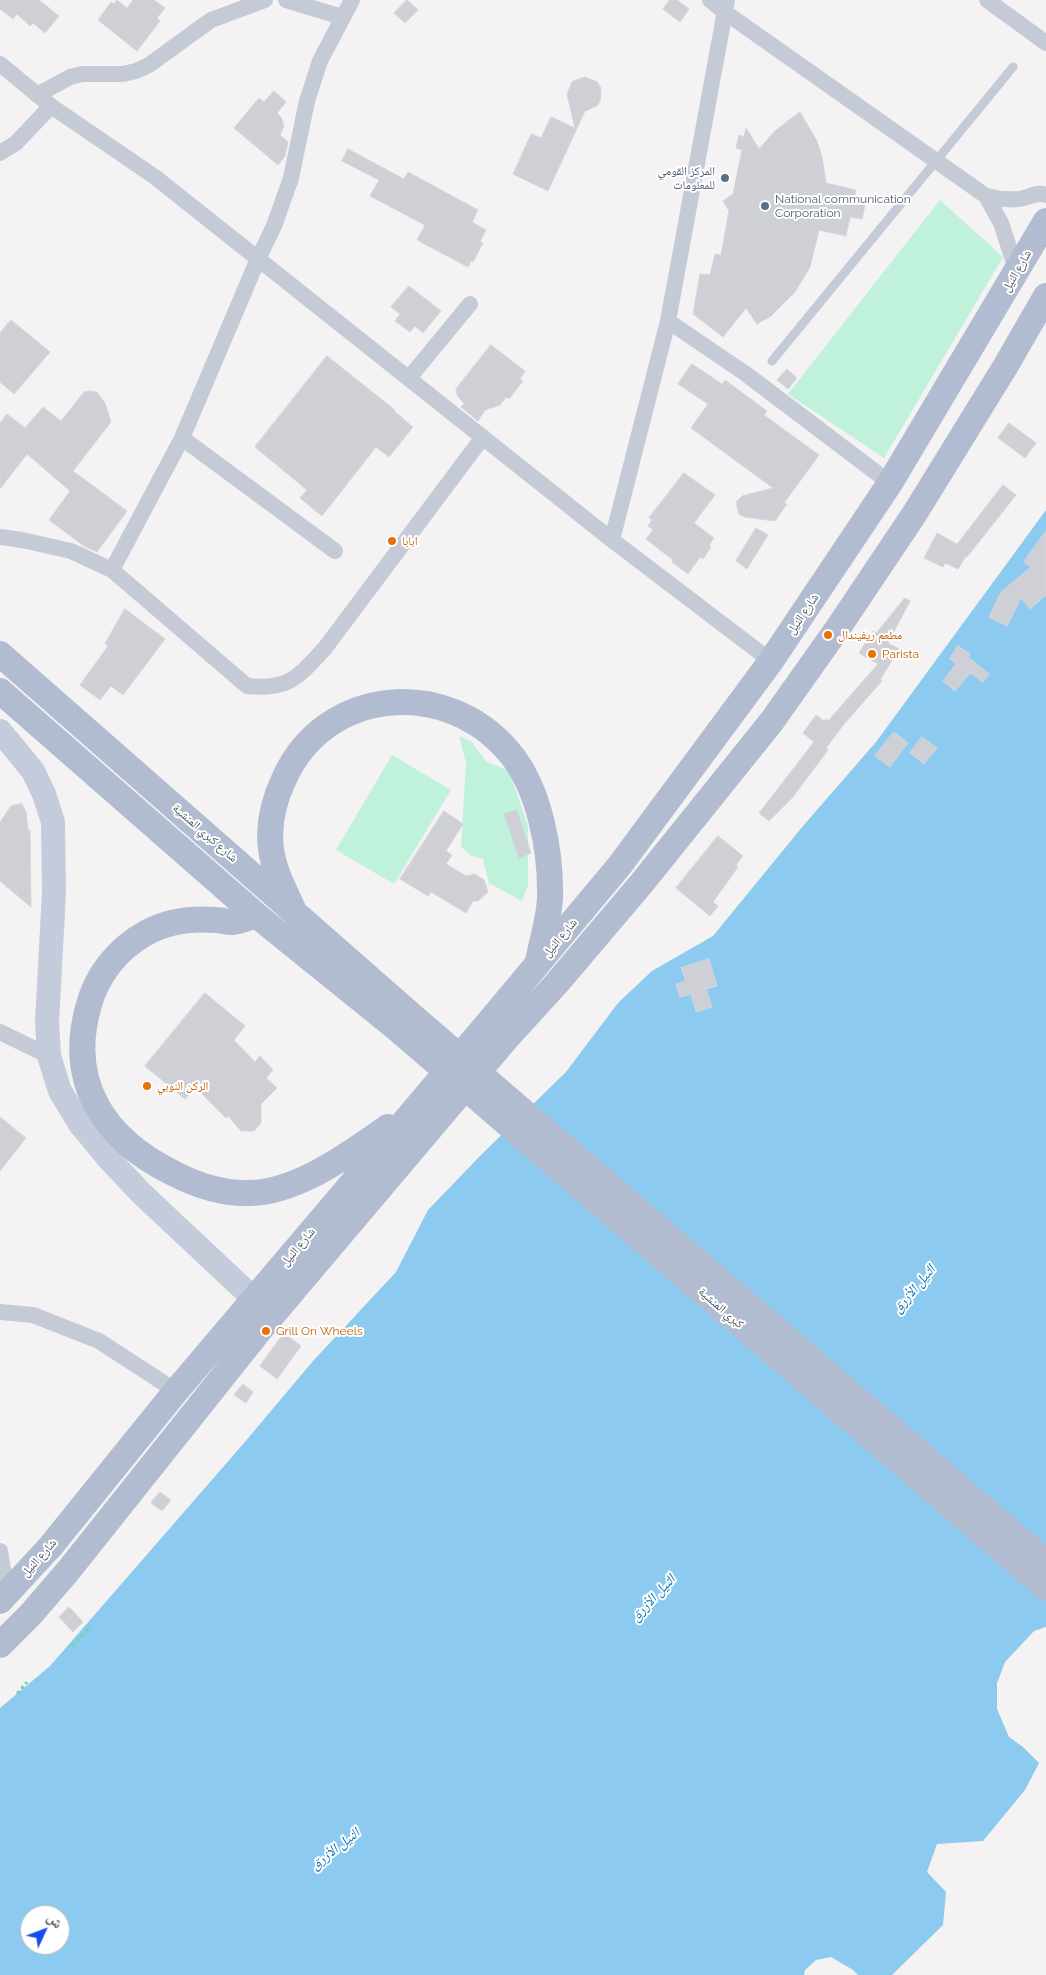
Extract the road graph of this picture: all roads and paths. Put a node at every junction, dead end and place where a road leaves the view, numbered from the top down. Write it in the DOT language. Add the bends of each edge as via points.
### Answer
graph roads {
  1 [pos="265,0"];
  2 [pos="286,0"];
  3 [pos="352,0"];
  4 [pos="710,0"];
  5 [pos="987,0"];
  6 [pos="727,6"];
  7 [pos="342,17"];
  8 [pos="1046,43"];
  9 [pos="0,64"];
  10 [pos="1013,67"];
  11 [pos="37,95"];
  12 [pos="51,106"];
  13 [pos="0,153"];
  14 [pos="936,160"];
  15 [pos="1046,195"];
  16 [pos="986,196"];
  17 [pos="1046,221"];
  18 [pos="258,259"];
  19 [pos="1017,272"];
  20 [pos="1046,296"];
  21 [pos="470,304"];
  22 [pos="668,321"];
  23 [pos="772,361"];
  24 [pos="409,378"];
  25 [pos="483,436"];
  26 [pos="182,438"];
  27 [pos="890,483"];
  28 [pos="0,537"];
  29 [pos="612,540"];
  30 [pos="335,551"];
  31 [pos="112,570"];
  32 [pos="0,654"];
  33 [pos="771,661"];
  34 [pos="0,691"];
  35 [pos="0,732"];
  36 [pos="292,909"];
  37 [pos="256,915"];
  38 [pos="538,964"];
  39 [pos="403,1020"];
  40 [pos="0,1032"];
  41 [pos="49,1056"];
  42 [pos="413,1110"];
  43 [pos="254,1299"];
  44 [pos="0,1312"];
  45 [pos="176,1391"];
  46 [pos="0,1551"];
  47 [pos="1046,1562"];
  48 [pos="1046,1588"];
  49 [pos="4,1597"];
  50 [pos="91,1626"];
  51 [pos="0,1644"];
  52 [pos="72,1646"];
  53 [pos="27,1682"];
  54 [pos="17,1694"];
  1 -- 11 [label="street" via="211,20 136,72 82,74"];
  2 -- 7 [label="street"];
  3 -- 7 [label="street"];
  4 -- 6 [label="street"];
  5 -- 8 [label="street"];
  6 -- 14 [label="street"];
  6 -- 22 [label="street"];
  7 -- 18 [label="street" via="320,61 307,101 284,202"];
  9 -- 11 [label="street"];
  10 -- 14 [label="lane"];
  11 -- 12 [label="street"];
  12 -- 13 [label="street" via="16,143"];
  12 -- 18 [label="street" via="155,177"];
  14 -- 16 [label="street"];
  14 -- 23 [label="lane"];
  15 -- 16 [label="street" via="1041,193 1008,200"];
  16 -- 19 [label="street" via="1001,223"];
  17 -- 19 [label="main road, شارع النيل"];
  18 -- 24 [label="street"];
  18 -- 26 [label="street"];
  19 -- 27 [label="main road, شارع النيل"];
  20 -- 51 [label="main road, شارع النيل" via="915,513 772,721 641,884 264,1325 68,1571 32,1614"];
  21 -- 24 [label="street"];
  22 -- 27 [label="street" via="746,374"];
  22 -- 29 [label="street"];
  24 -- 25 [label="street"];
  25 -- 29 [label="street"];
  25 -- 31 [label="street" via="324,648 300,675 282,684 269,688 247,686"];
  26 -- 30 [label="street"];
  26 -- 31 [label="street"];
  27 -- 33 [label="main road, شارع النيل"];
  28 -- 31 [label="street" via="71,550"];
  29 -- 33 [label="street"];
  32 -- 36 [label="main road, شارع كبري المنشية"];
  33 -- 38 [label="main road, شارع النيل" via="620,865"];
  34 -- 37 [label="main road"];
  35 -- 41 [label="street" via="33,770 53,822 54,893 47,1021"];
  36 -- 38 [label="main road" via="276,871 271,832 276,796 290,766 313,737 339,718 368,706 393,702 431,704 462,714 490,732 515,760 532,794 549,861 550,900"];
  36 -- 39 [label="main road, شارع كبري المنشية"];
  37 -- 39 [label="main road"];
  37 -- 42 [label="main road" via="231,922 188,919 166,924 124,948 106,968 92,993 83,1026 82,1056 94,1101 109,1125 129,1146 182,1178 214,1190 250,1193 287,1186 310,1176"];
  38 -- 42 [label="main road, شارع النيل"];
  39 -- 47 [label="main road, كبري المنشية, bridge"];
  39 -- 48 [label="main road, كبري المنشية, bridge"];
  40 -- 41 [label="street"];
  41 -- 43 [label="street" via="60,1091 97,1145 141,1193"];
  42 -- 43 [label="main road, شارع النيل"];
  43 -- 45 [label="main road, شارع النيل"];
  44 -- 45 [label="street" via="33,1315 99,1341"];
  45 -- 49 [label="main road, شارع النيل" via="50,1546"];
  46 -- 49 [label="street"];
  50 -- 52 [label="path"];
  53 -- 54 [label="path"];
}
